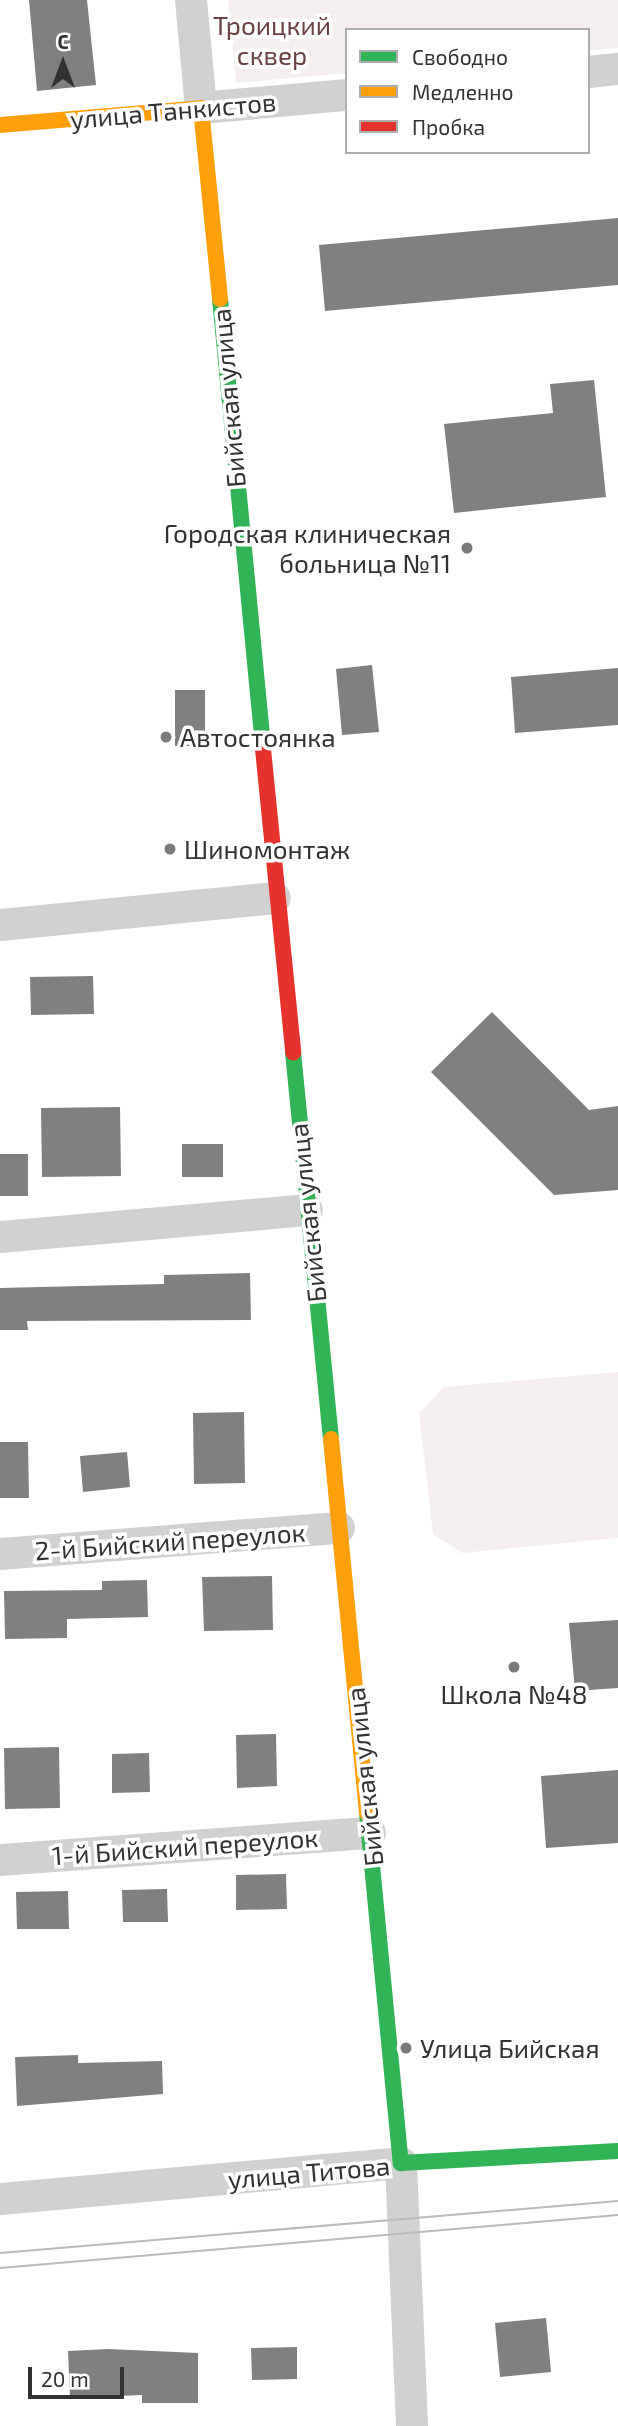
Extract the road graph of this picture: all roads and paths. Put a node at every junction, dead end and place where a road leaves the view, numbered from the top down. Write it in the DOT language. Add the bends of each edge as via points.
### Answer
graph roads {
  1 [pos="191,0"];
  2 [pos="618,69"];
  3 [pos="590,72"];
  4 [pos="345,95"];
  5 [pos="201,108"];
  6 [pos="0,125"];
  7 [pos="275,898"];
  8 [pos="0,925"];
  9 [pos="307,1210"];
  10 [pos="0,1237"];
  11 [pos="339,1528"];
  12 [pos="0,1554"];
  13 [pos="370,1833"];
  14 [pos="0,1860"];
  15 [pos="618,2151"];
  16 [pos="401,2163"];
  17 [pos="0,2199"];
  18 [pos="412,2426"];
  1 -- 5 [label="street, Бийская улица"];
  2 -- 3 [label="street"];
  4 -- 5 [label="street, улица Танкистов"];
  5 -- 6 [label="street, улица Танкистов"];
  5 -- 7 [label="street, Бийская улица"];
  7 -- 8 [label="street"];
  7 -- 9 [label="street, Бийская улица"];
  9 -- 10 [label="street"];
  9 -- 11 [label="street, Бийская улица"];
  11 -- 12 [label="street, 2-й Бийский переулок"];
  11 -- 13 [label="street, Бийская улица"];
  13 -- 14 [label="street, 1-й Бийский переулок"];
  13 -- 16 [label="street, Бийская улица"];
  15 -- 16 [label="street, улица Титова"];
  16 -- 17 [label="street, улица Титова"];
  16 -- 18 [label="street, Бийская улица"];
}
